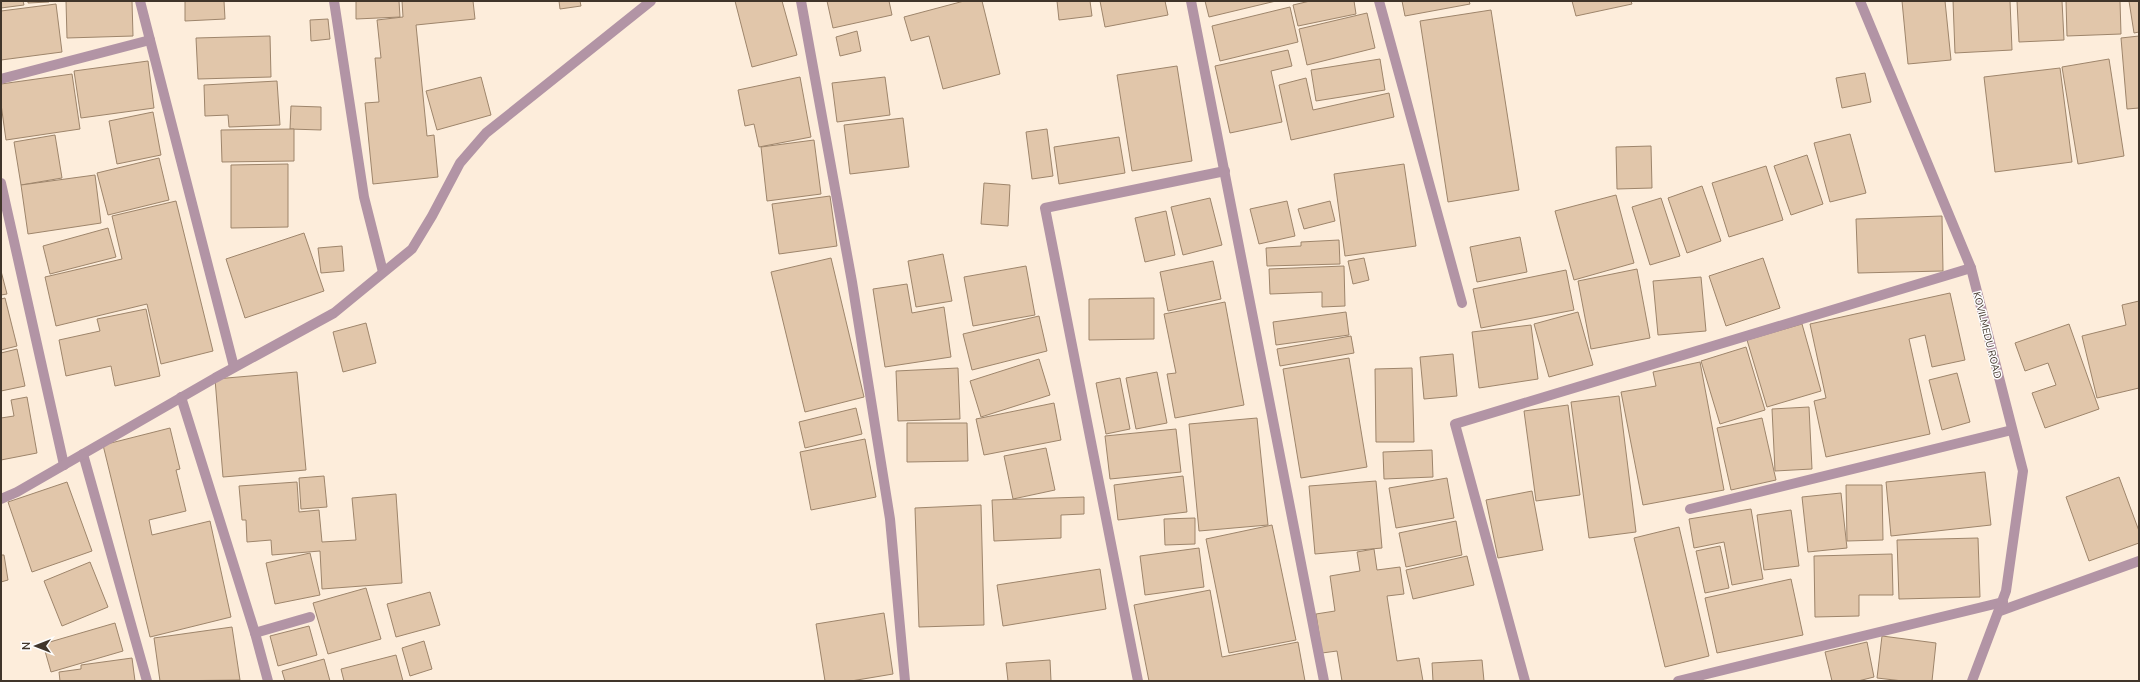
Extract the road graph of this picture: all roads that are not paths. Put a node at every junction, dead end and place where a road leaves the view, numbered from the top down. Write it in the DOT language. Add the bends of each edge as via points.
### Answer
graph roads {
  1 [pos="140,1"];
  2 [pos="334,1"];
  3 [pos="651,1"];
  4 [pos="801,1"];
  5 [pos="1191,1"];
  6 [pos="1379,1"];
  7 [pos="1860,1"];
  8 [pos="150,40"];
  9 [pos="1,79"];
  10 [pos="1225,171"];
  11 [pos="1,183"];
  12 [pos="1970,268"];
  13 [pos="383,272"];
  14 [pos="1462,303"];
  15 [pos="234,367"];
  16 [pos="181,397"];
  17 [pos="2012,430"];
  18 [pos="82,454"];
  19 [pos="64,465"];
  20 [pos="1,499"];
  21 [pos="1690,509"];
  22 [pos="2139,561"];
  23 [pos="2001,607"];
  24 [pos="310,617"];
  25 [pos="255,633"];
  26 [pos="147,681"];
  27 [pos="268,681"];
  28 [pos="904,681"];
  29 [pos="1138,681"];
  30 [pos="1324,681"];
  31 [pos="1525,681"];
  32 [pos="1678,681"];
  33 [pos="1972,681"];
  1 -- 8 [label="street"];
  2 -- 13 [label="street" via="364,196"];
  3 -- 13 [label="street" via="486,133 460,163 412,249"];
  4 -- 28 [label="street" via="852,282 890,520"];
  5 -- 10 [label="street"];
  6 -- 14 [label="street"];
  7 -- 12 [label="street, KOVILMEDU ROAD"];
  8 -- 9 [label="street"];
  8 -- 15 [label="street"];
  10 -- 29 [label="street" via="1045,208"];
  10 -- 30 [label="street"];
  11 -- 19 [label="street"];
  12 -- 17 [label="street, KOVILMEDU ROAD"];
  12 -- 31 [label="street" via="1455,424"];
  13 -- 15 [label="street" via="334,313"];
  15 -- 16 [label="street"];
  16 -- 18 [label="street"];
  16 -- 25 [label="street"];
  17 -- 21 [label="street"];
  17 -- 23 [label="street, KOVILMEDU ROAD" via="2023,471 2006,591"];
  18 -- 19 [label="street"];
  18 -- 26 [label="street"];
  19 -- 20 [label="street"];
  22 -- 23 [label="street"];
  23 -- 32 [label="street"];
  23 -- 33 [label="street, KOVILMEDU ROAD"];
  24 -- 25 [label="street"];
  25 -- 27 [label="street"];
}
